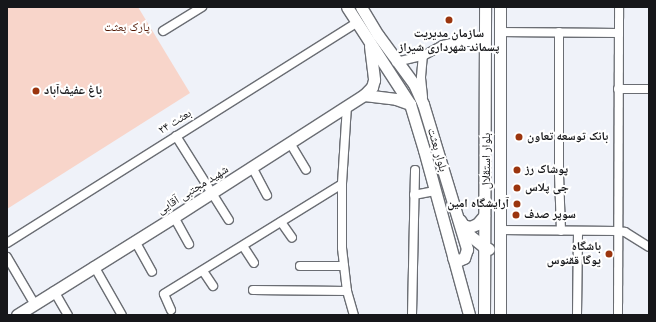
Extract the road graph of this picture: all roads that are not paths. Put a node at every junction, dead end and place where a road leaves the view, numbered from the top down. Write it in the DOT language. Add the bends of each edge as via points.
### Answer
graph roads {
  1 [pos="202,7"];
  2 [pos="347,7"];
  3 [pos="361,7"];
  4 [pos="485,7"];
  5 [pos="500,7"];
  6 [pos="619,7"];
  7 [pos="357,23"];
  8 [pos="163,31"];
  9 [pos="500,32"];
  10 [pos="559,32"];
  11 [pos="619,33"];
  12 [pos="484,42"];
  13 [pos="370,44"];
  14 [pos="423,56"];
  15 [pos="396,62"];
  16 [pos="618,89"];
  17 [pos="649,89"];
  18 [pos="364,95"];
  19 [pos="410,104"];
  20 [pos="423,104"];
  21 [pos="347,106"];
  22 [pos="176,136"];
  23 [pos="290,143"];
  24 [pos="252,167"];
  25 [pos="306,170"];
  26 [pos="414,170"];
  27 [pos="342,184"];
  28 [pos="435,191"];
  29 [pos="212,193"];
  30 [pos="267,195"];
  31 [pos="414,195"];
  32 [pos="484,216"];
  33 [pos="174,217"];
  34 [pos="457,217"];
  35 [pos="229,220"];
  36 [pos="281,222"];
  37 [pos="462,229"];
  38 [pos="500,230"];
  39 [pos="561,231"];
  40 [pos="578,231"];
  41 [pos="618,231"];
  42 [pos="292,238"];
  43 [pos="135,241"];
  44 [pos="7,243"];
  45 [pos="188,244"];
  46 [pos="243,246"];
  47 [pos="484,247"];
  48 [pos="649,247"];
  49 [pos="499,252"];
  50 [pos="7,257"];
  51 [pos="454,258"];
  52 [pos="254,263"];
  53 [pos="94,266"];
  54 [pos="300,266"];
  55 [pos="344,266"];
  56 [pos="203,271"];
  57 [pos="152,272"];
  58 [pos="213,286"];
  59 [pos="253,290"];
  60 [pos="54,291"];
  61 [pos="347,291"];
  62 [pos="34,303"];
  63 [pos="171,310"];
  64 [pos="67,314"];
  65 [pos="17,315"];
  66 [pos="24,315"];
  67 [pos="122,315"];
  68 [pos="354,315"];
  69 [pos="412,315"];
  70 [pos="469,315"];
  71 [pos="484,315"];
  72 [pos="500,315"];
  73 [pos="577,315"];
  74 [pos="618,315"];
  1 -- 8 [label="street"];
  2 -- 7 [label="main road, بلوار بعثت"];
  3 -- 15 [label="main road, بلوار بعثت"];
  4 -- 12 [label="main road, بلوار استقلال"];
  5 -- 9 [label="main road, بلوار استقلال"];
  6 -- 11 [label="street"];
  7 -- 13 [label="main road, بلوار بعثت"];
  7 -- 22 [label="street, بعثت ۲۴"];
  9 -- 10 [label="street"];
  9 -- 38 [label="main road, بلوار استقلال"];
  10 -- 11 [label="street"];
  10 -- 39 [label="street"];
  11 -- 16 [label="street"];
  12 -- 14 [label="street" via="455,42 443,45"];
  12 -- 32 [label="main road, بلوار استقلال"];
  13 -- 18 [label="main road" via="374,80 372,87"];
  13 -- 19 [label="main road, بلوار بعثت"];
  14 -- 15 [label="street"];
  14 -- 20 [label="street"];
  15 -- 20 [label="main road, بلوار بعثت" via="414,84"];
  16 -- 17 [label="street"];
  16 -- 41 [label="street"];
  18 -- 19 [label="main road" via="396,99"];
  18 -- 21 [label="main road, شهید مجتبی آقایی"];
  19 -- 28 [label="main road, بلوار بعثت"];
  20 -- 34 [label="main road, بلوار بعثت"];
  21 -- 23 [label="main road, شهید مجتبی آقایی"];
  21 -- 27 [label="street"];
  22 -- 29 [label="street"];
  22 -- 44 [label="street, بعثت ۲۴"];
  23 -- 24 [label="main road, شهید مجتبی آقایی"];
  23 -- 25 [label="street"];
  24 -- 29 [label="main road, شهید مجتبی آقایی"];
  24 -- 30 [label="street"];
  26 -- 31 [label="street"];
  27 -- 36 [label="street"];
  27 -- 55 [label="street"];
  28 -- 31 [label="street"];
  28 -- 51 [label="main road, بلوار بعثت"];
  29 -- 33 [label="main road, شهید مجتبی آقایی"];
  29 -- 35 [label="street"];
  31 -- 69 [label="street"];
  32 -- 34 [label="main road" via="470,227 463,225"];
  32 -- 47 [label="main road, بلوار استقلال"];
  33 -- 43 [label="main road, شهید مجتبی آقایی"];
  33 -- 45 [label="street"];
  34 -- 37 [label="main road, بلوار بعثت"];
  36 -- 42 [label="street"];
  36 -- 46 [label="street"];
  37 -- 47 [label="main road"];
  37 -- 51 [label="main road, بلوار بعثت" via="468,249 464,258"];
  38 -- 39 [label="street"];
  38 -- 49 [label="main road, بلوار استقلال"];
  39 -- 40 [label="street"];
  40 -- 41 [label="street"];
  40 -- 73 [label="street"];
  41 -- 48 [label="street" via="625,232"];
  41 -- 74 [label="street"];
  43 -- 53 [label="main road, شهید مجتبی آقایی"];
  43 -- 57 [label="street"];
  46 -- 52 [label="street"];
  46 -- 56 [label="street"];
  47 -- 49 [label="main road"];
  47 -- 71 [label="main road, بلوار استقلال"];
  49 -- 72 [label="main road, بلوار استقلال"];
  50 -- 62 [label="street"];
  51 -- 70 [label="main road, بلوار بعثت"];
  53 -- 60 [label="main road, شهید مجتبی آقایی"];
  53 -- 67 [label="street"];
  54 -- 55 [label="street"];
  55 -- 61 [label="street"];
  56 -- 58 [label="street"];
  56 -- 63 [label="street" via="164,294"];
  59 -- 61 [label="street"];
  60 -- 62 [label="main road, شهید مجتبی آقایی"];
  60 -- 64 [label="street"];
  61 -- 68 [label="street"];
  62 -- 65 [label="main road, شهید مجتبی آقایی"];
  62 -- 66 [label="main road, شهید مجتبی آقایی"];
}
